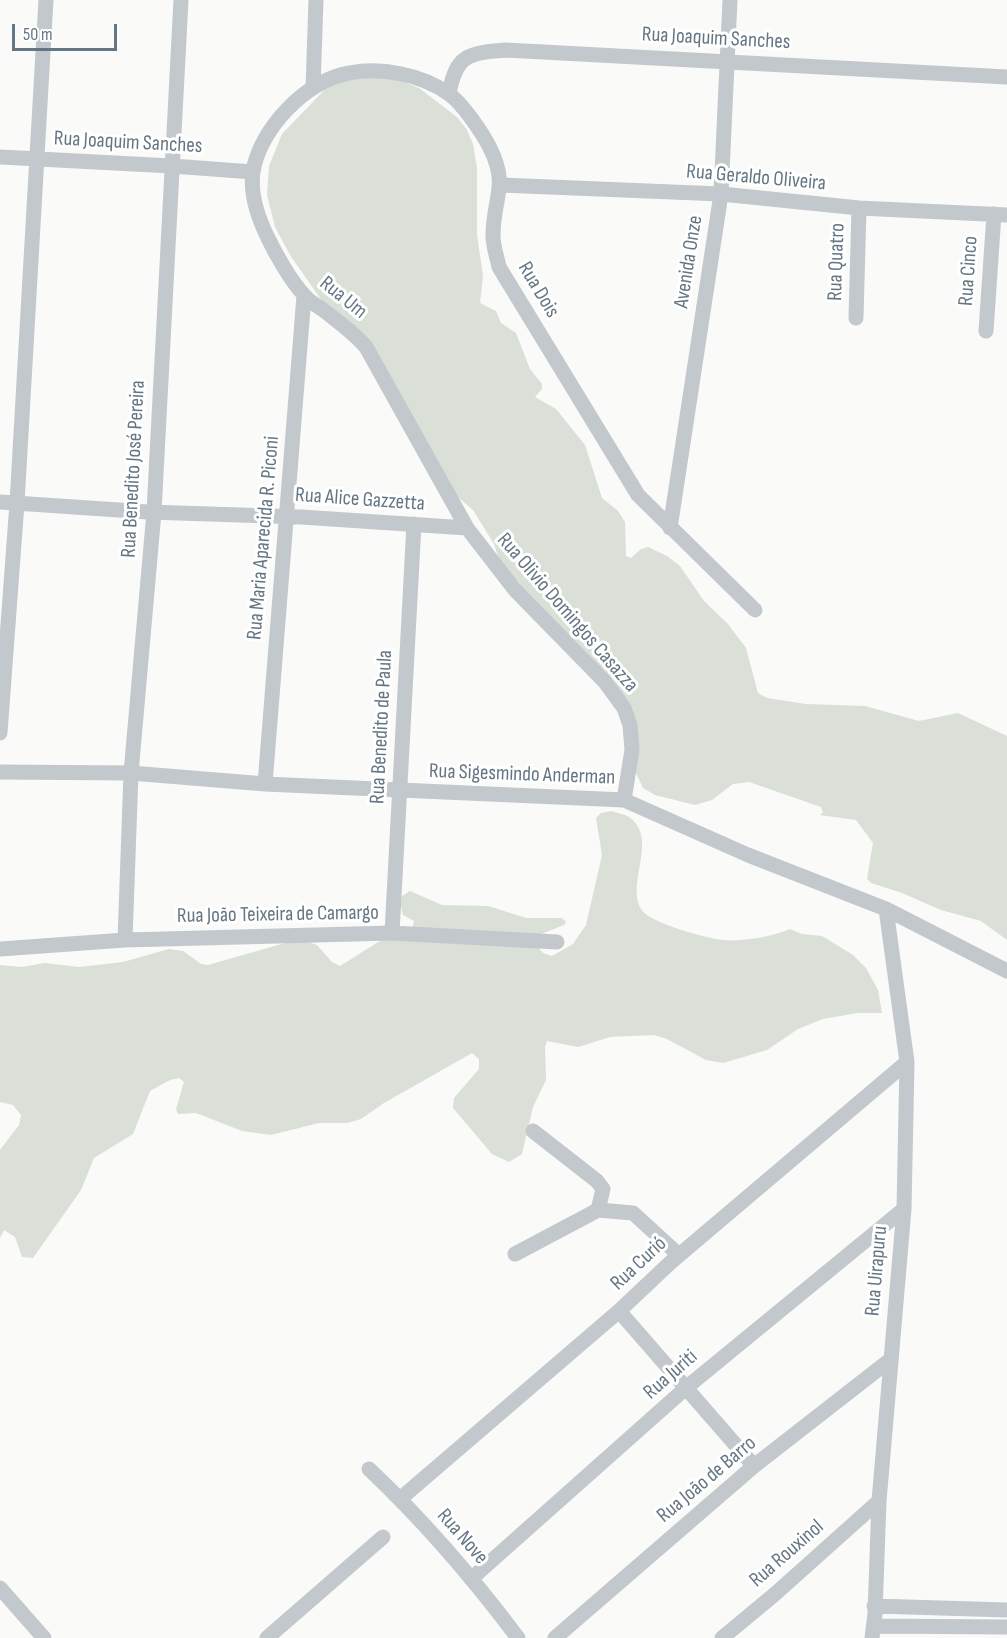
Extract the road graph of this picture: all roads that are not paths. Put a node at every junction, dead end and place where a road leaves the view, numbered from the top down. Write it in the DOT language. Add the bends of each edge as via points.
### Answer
graph roads {
  1 [pos="46,0"];
  2 [pos="181,0"];
  3 [pos="316,0"];
  4 [pos="730,0"];
  5 [pos="727,61"];
  6 [pos="1007,77"];
  7 [pos="313,88"];
  8 [pos="449,94"];
  9 [pos="298,99"];
  10 [pos="0,157"];
  11 [pos="36,159"];
  12 [pos="172,166"];
  13 [pos="253,172"];
  14 [pos="501,185"];
  15 [pos="721,194"];
  16 [pos="859,208"];
  17 [pos="1000,215"];
  18 [pos="304,296"];
  19 [pos="856,318"];
  20 [pos="986,331"];
  21 [pos="0,502"];
  22 [pos="17,503"];
  23 [pos="154,512"];
  24 [pos="286,516"];
  25 [pos="414,524"];
  26 [pos="466,528"];
  27 [pos="670,528"];
  28 [pos="755,610"];
  29 [pos="0,733"];
  30 [pos="0,772"];
  31 [pos="132,773"];
  32 [pos="265,784"];
  33 [pos="400,791"];
  34 [pos="624,800"];
  35 [pos="886,909"];
  36 [pos="392,933"];
  37 [pos="124,940"];
  38 [pos="557,942"];
  39 [pos="0,949"];
  40 [pos="1007,971"];
  41 [pos="907,1062"];
  42 [pos="533,1131"];
  43 [pos="904,1209"];
  44 [pos="598,1210"];
  45 [pos="515,1254"];
  46 [pos="679,1255"];
  47 [pos="620,1311"];
  48 [pos="890,1360"];
  49 [pos="687,1388"];
  50 [pos="754,1466"];
  51 [pos="369,1469"];
  52 [pos="400,1499"];
  53 [pos="879,1501"];
  54 [pos="383,1537"];
  55 [pos="471,1579"];
  56 [pos="0,1588"];
  57 [pos="874,1606"];
  58 [pos="1007,1610"];
  59 [pos="1007,1626"];
  60 [pos="873,1632"];
  61 [pos="44,1638"];
  62 [pos="267,1638"];
  63 [pos="518,1638"];
  64 [pos="555,1638"];
  65 [pos="722,1638"];
  1 -- 11 [label="street"];
  2 -- 12 [label="street, Rua Benedito José Pereira"];
  3 -- 7 [label="street"];
  4 -- 5 [label="street, Avenida Onze"];
  5 -- 6 [label="street, Rua Joaquim Sanches"];
  5 -- 8 [label="street, Rua Joaquim Sanches" via="482,52 464,58 453,73"];
  5 -- 15 [label="street, Avenida Onze"];
  7 -- 8 [label="street, Rua Dois" via="348,73 382,71 416,78"];
  7 -- 9 [label="street, Rua Dois"];
  8 -- 14 [label="street, Rua Dois" via="488,145"];
  9 -- 13 [label="street, Rua Um" via="263,142"];
  10 -- 11 [label="street, Rua Joaquim Sanches"];
  11 -- 12 [label="street, Rua Joaquim Sanches"];
  11 -- 22 [label="street"];
  12 -- 13 [label="street, Rua Joaquim Sanches"];
  12 -- 23 [label="street, Rua Benedito José Pereira"];
  13 -- 18 [label="street, Rua Um" via="255,204 267,237"];
  14 -- 15 [label="street, Rua Geraldo Oliveira"];
  14 -- 27 [label="street, Rua Dois" via="493,238 499,267 624,475"];
  15 -- 16 [label="street, Rua Geraldo Oliveira"];
  15 -- 27 [label="street, Avenida Onze"];
  16 -- 17 [label="street, Rua Geraldo Oliveira"];
  16 -- 19 [label="street, Rua Quatro"];
  17 -- 20 [label="street, Rua Cinco"];
  18 -- 24 [label="street, Rua Maria Aparecida R. Piconi"];
  18 -- 26 [label="street, Rua Um" via="366,347"];
  21 -- 22 [label="street, Rua Alice Gazzetta"];
  22 -- 23 [label="street, Rua Alice Gazzetta"];
  22 -- 29 [label="street"];
  23 -- 24 [label="street, Rua Alice Gazzetta"];
  23 -- 31 [label="street, Rua Benedito José Pereira"];
  24 -- 25 [label="street, Rua Alice Gazzetta"];
  24 -- 32 [label="street, Rua Maria Aparecida R. Piconi"];
  25 -- 26 [label="street, Rua Alice Gazzetta"];
  25 -- 33 [label="street, Rua Benedito de Paula"];
  26 -- 34 [label="street, Rua Olivio Domingos Casazza" via="515,590 605,682 624,708 632,750"];
  27 -- 28 [label="street, Rua Dois"];
  30 -- 31 [label="street, Rua Sigesmindo Anderman"];
  31 -- 32 [label="street, Rua Sigesmindo Anderman"];
  31 -- 37 [label="street, Rua Benedito José Pereira"];
  32 -- 33 [label="street, Rua Sigesmindo Anderman"];
  33 -- 34 [label="street, Rua Sigesmindo Anderman"];
  33 -- 36 [label="street, Rua Benedito de Paula"];
  34 -- 35 [label="street, Rua Sigesmindo Anderman" via="748,855"];
  35 -- 40 [label="street, Rua Sigesmindo Anderman"];
  35 -- 41 [label="street, Rua Uirapuru"];
  36 -- 37 [label="street, Rua João Teixeira de Camargo"];
  36 -- 38 [label="street, Rua João Teixeira de Camargo"];
  37 -- 39 [label="street, Rua João Teixeira de Camargo"];
  41 -- 43 [label="street, Rua Uirapuru"];
  41 -- 46 [label="street, Rua Curió"];
  42 -- 44 [label="street" via="597,1181 603,1189"];
  43 -- 48 [label="street, Rua Uirapuru"];
  43 -- 49 [label="street, Rua Juriti"];
  44 -- 45 [label="street"];
  44 -- 46 [label="street" via="633,1213"];
  46 -- 47 [label="street, Rua Curió"];
  47 -- 49 [label="street"];
  47 -- 52 [label="street, Rua Curió"];
  48 -- 50 [label="street, Rua João de Barro"];
  48 -- 53 [label="street, Rua Uirapuru"];
  49 -- 50 [label="street"];
  49 -- 55 [label="street, Rua Juriti"];
  50 -- 64 [label="street, Rua João de Barro"];
  51 -- 52 [label="street, Rua Nove"];
  52 -- 55 [label="street, Rua Nove"];
  53 -- 57 [label="street, Rua Uirapuru"];
  53 -- 65 [label="street, Rua Rouxinol"];
  54 -- 62 [label="street"];
  55 -- 63 [label="street, Rua Nove"];
  56 -- 61 [label="street"];
  57 -- 58 [label="street"];
  57 -- 60 [label="street, Rua Uirapuru"];
  59 -- 60 [label="street"];
}
